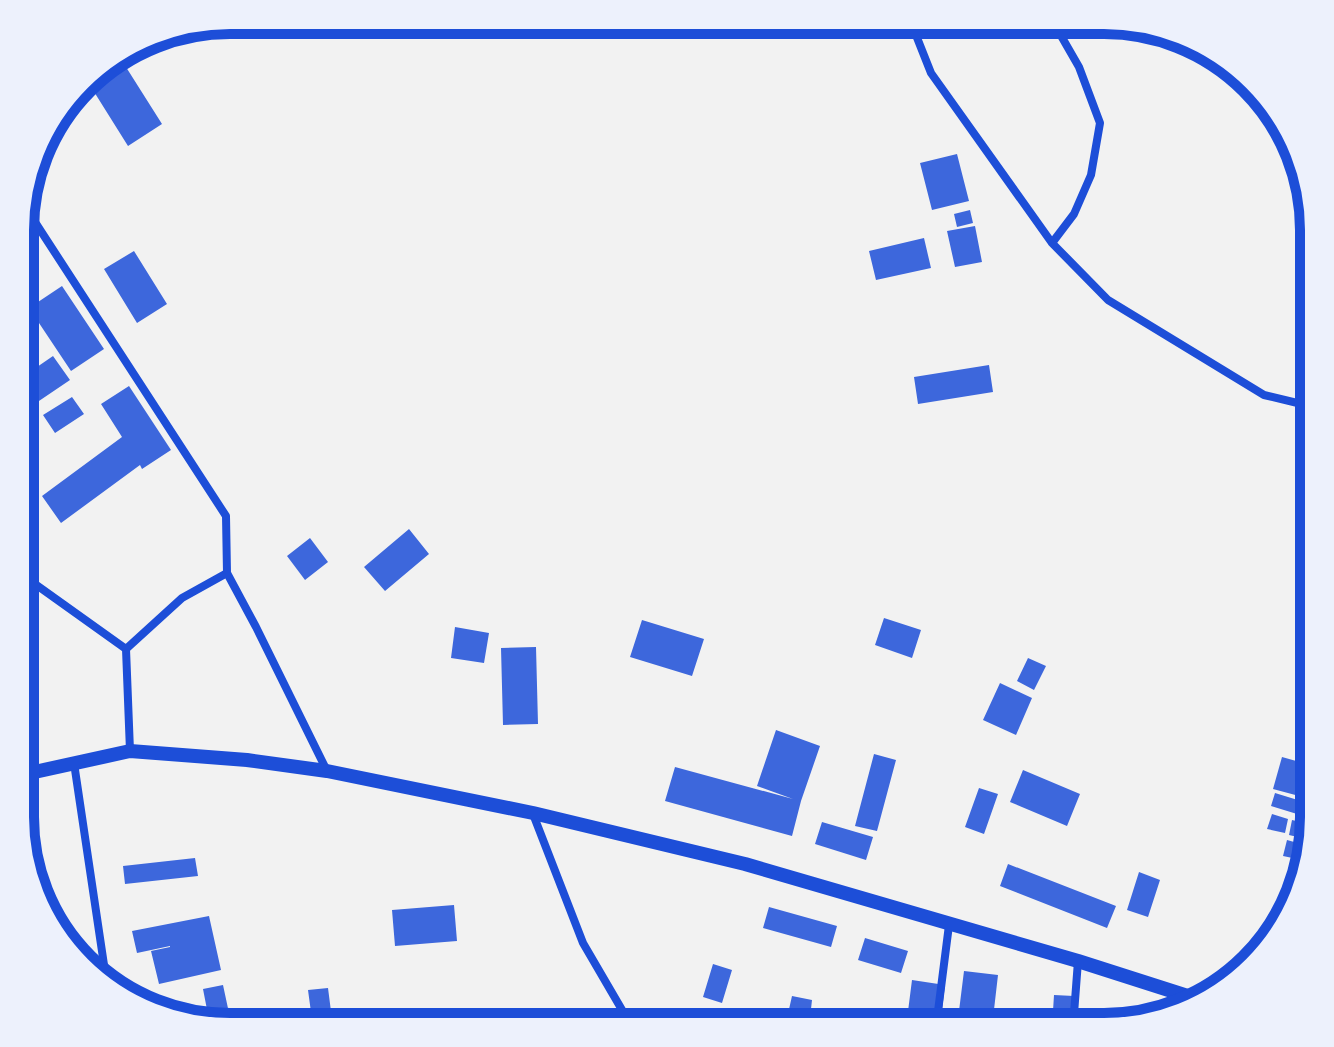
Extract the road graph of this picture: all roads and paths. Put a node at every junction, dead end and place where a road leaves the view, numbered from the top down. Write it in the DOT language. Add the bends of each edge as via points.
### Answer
graph roads {
  1 [pos="916,34"];
  2 [pos="1060,34"];
  3 [pos="35,221"];
  4 [pos="1052,243"];
  5 [pos="1300,404"];
  6 [pos="227,573"];
  7 [pos="34,583"];
  8 [pos="126,649"];
  9 [pos="130,751"];
  10 [pos="74,763"];
  11 [pos="327,771"];
  12 [pos="34,772"];
  13 [pos="533,813"];
  14 [pos="949,925"];
  15 [pos="1078,961"];
  16 [pos="104,967"];
  17 [pos="1185,995"];
  18 [pos="624,1013"];
  19 [pos="938,1013"];
  20 [pos="1074,1013"];
  1 -- 4 [label="street" via="931,73"];
  2 -- 4 [label="street" via="1100,123 1091,175 1074,214"];
  3 -- 6 [label="street" via="226,516"];
  4 -- 5 [label="street" via="1108,300 1264,395"];
  6 -- 8 [label="street" via="182,598"];
  6 -- 11 [label="street"];
  7 -- 8 [label="street"];
  8 -- 9 [label="street"];
  9 -- 10 [label="street"];
  9 -- 11 [label="street"];
  10 -- 12 [label="street"];
  10 -- 16 [label="street"];
  11 -- 13 [label="street"];
  13 -- 14 [label="street" via="745,864"];
  13 -- 18 [label="street" via="583,943"];
  14 -- 15 [label="street"];
  14 -- 19 [label="street"];
  15 -- 17 [label="street"];
  15 -- 20 [label="street"];
}
